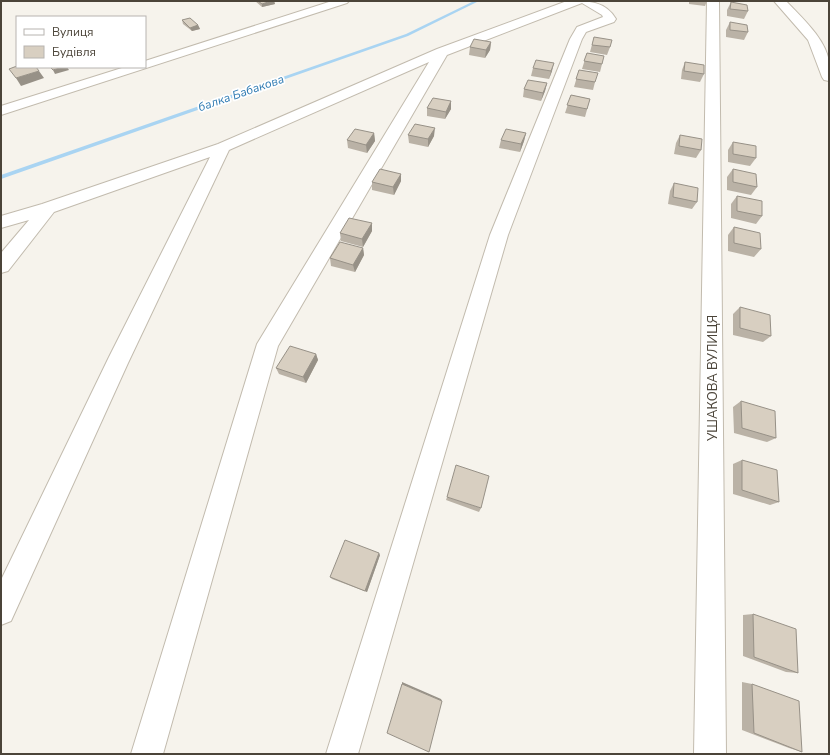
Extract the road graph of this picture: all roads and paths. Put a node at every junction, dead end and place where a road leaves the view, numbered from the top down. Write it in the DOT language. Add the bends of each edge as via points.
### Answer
graph roads {
  1 [pos="343,1"];
  2 [pos="577,1"];
  3 [pos="586,1"];
  4 [pos="713,1"];
  5 [pos="780,1"];
  6 [pos="442,52"];
  7 [pos="146,65"];
  8 [pos="135,68"];
  9 [pos="829,77"];
  10 [pos="1,111"];
  11 [pos="223,147"];
  12 [pos="48,208"];
  13 [pos="1,222"];
  14 [pos="1,266"];
  15 [pos="1,611"];
  16 [pos="147,754"];
  17 [pos="342,754"];
  18 [pos="710,754"];
  1 -- 7 [label="street"];
  2 -- 6 [label="street"];
  3 -- 17 [label="street" via="607,13 610,19 582,30 576,39 499,235"];
  4 -- 18 [label="street, УШАКОВА ВУЛИЦЯ"];
  5 -- 9 [label="street" via="814,40"];
  6 -- 11 [label="street"];
  6 -- 16 [label="street" via="268,344"];
  8 -- 10 [label="street"];
  11 -- 12 [label="street"];
  11 -- 15 [label="street" via="114,370"];
  12 -- 13 [label="street"];
  12 -- 14 [label="street"];
}
